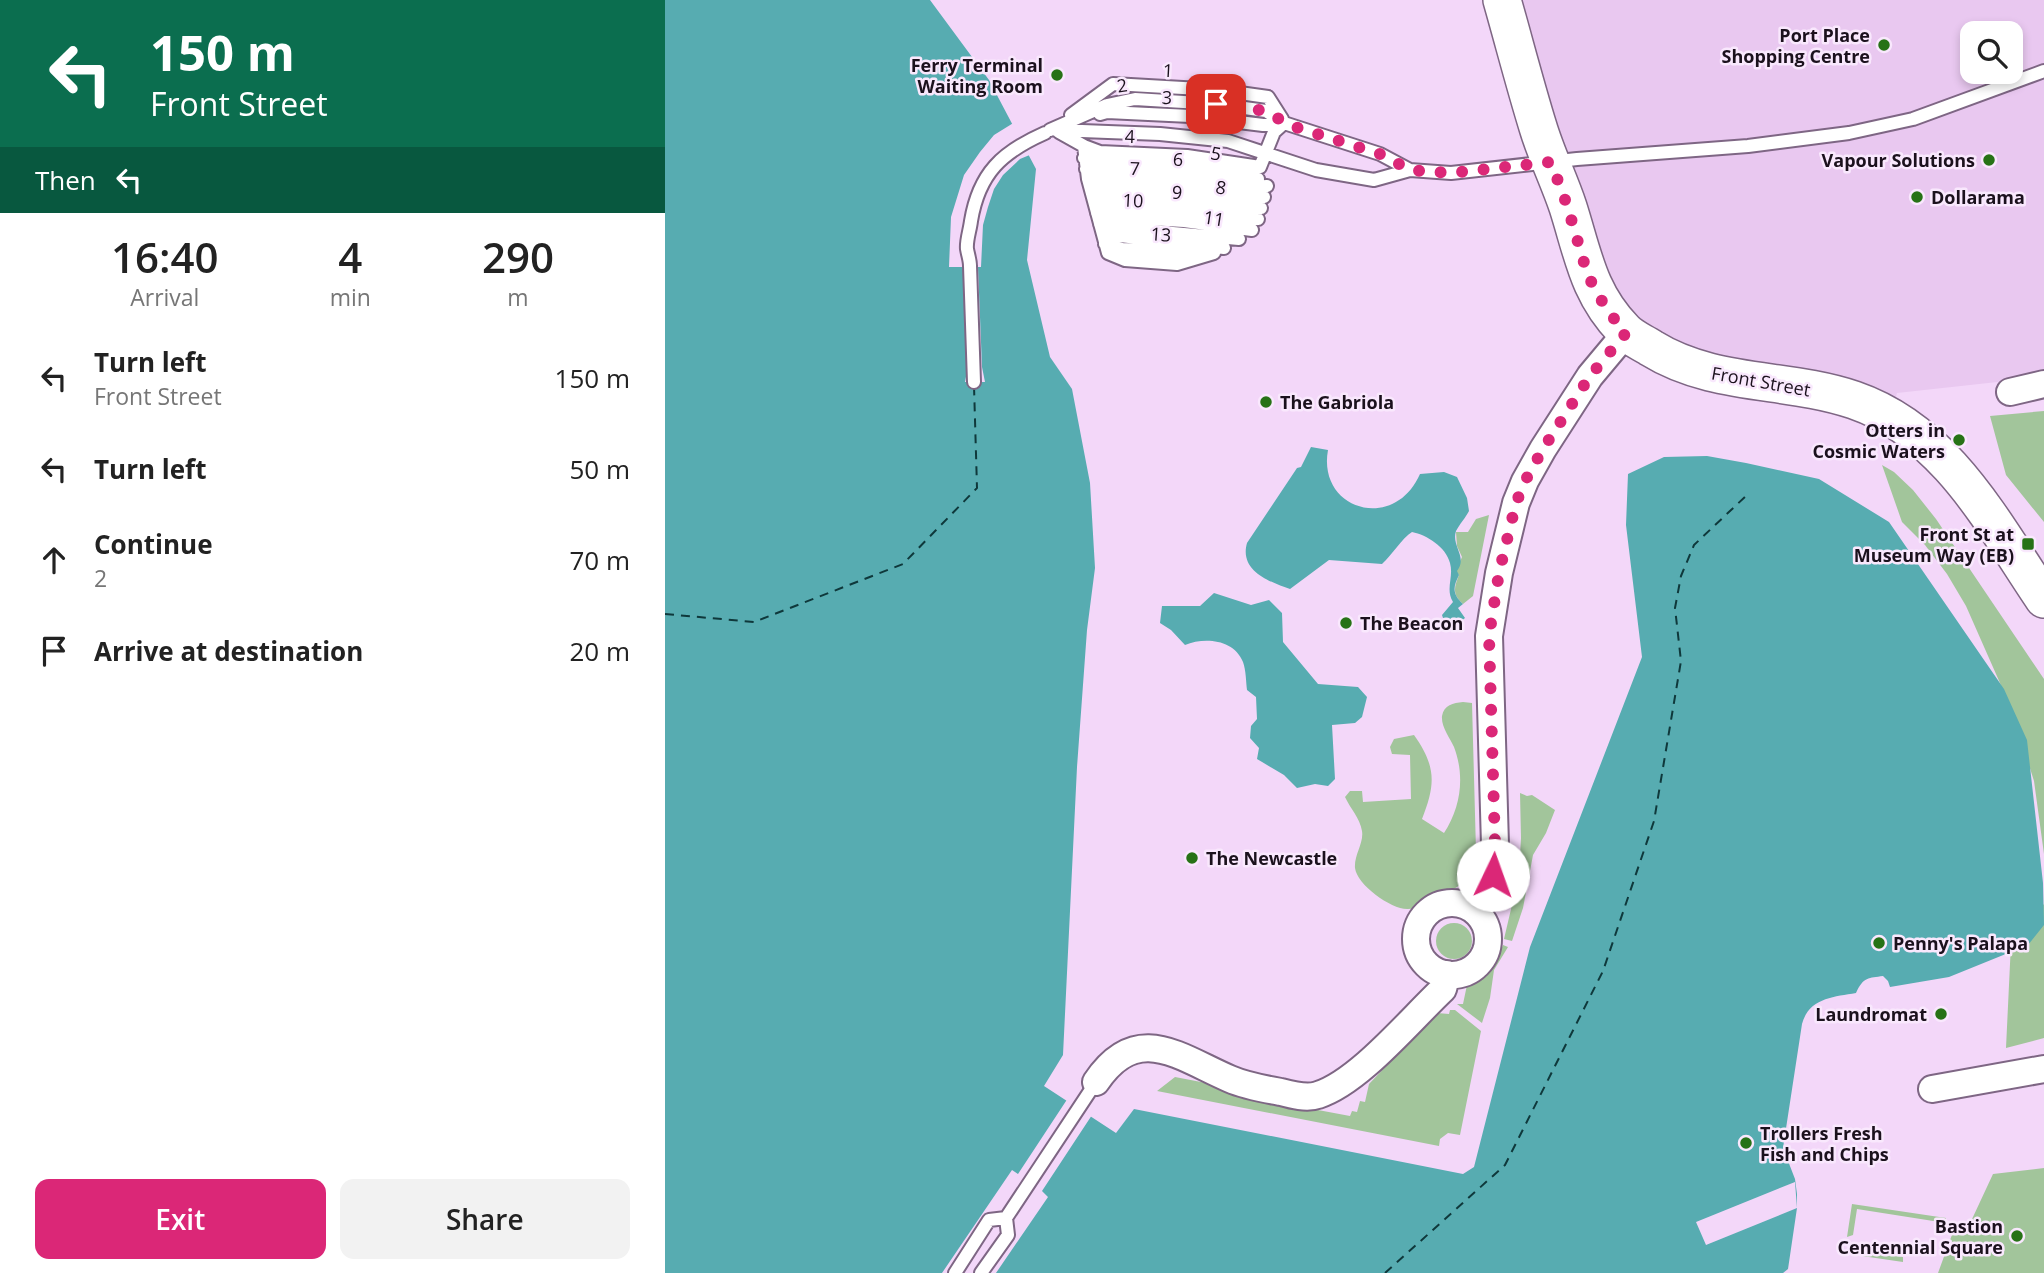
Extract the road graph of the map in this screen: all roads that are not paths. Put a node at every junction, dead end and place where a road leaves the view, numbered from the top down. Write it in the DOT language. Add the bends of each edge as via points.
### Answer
graph roads {
  1 [pos="1502,0"];
  2 [pos="2044,71"];
  3 [pos="1284,122"];
  4 [pos="1048,132"];
  5 [pos="1266,155"];
  6 [pos="1551,162"];
  7 [pos="1410,170"];
  8 [pos="1260,198"];
  9 [pos="1095,201"];
  10 [pos="1239,239"];
  11 [pos="1626,333"];
  12 [pos="974,382"];
  13 [pos="2044,384"];
  14 [pos="2010,392"];
  15 [pos="2044,599"];
  16 [pos="1473,909"];
  17 [pos="1447,974"];
  18 [pos="2044,1069"];
  19 [pos="1932,1089"];
  20 [pos="1091,1090"];
  21 [pos="1006,1219"];
  22 [pos="955,1273"];
  23 [pos="981,1273"];
  1 -- 6 [label="street, Front Street"];
  2 -- 6 [label="lane" via="1913,119 1849,133"];
  3 -- 4 [label="lane, 3" via="1263,125 1107,112"];
  3 -- 4 [label="lane, 1" via="1268,97 1113,84"];
  3 -- 5 [label="lane" via="1274,132"];
  3 -- 7 [label="lane" via="1380,154"];
  4 -- 12 [label="lane" via="1020,144 996,162 974,205 967,250"];
  5 -- 7 [label="lane" via="1374,180"];
  5 -- 8 [label="lane"];
  5 -- 9 [label="lane" via="1205,138 1055,130"];
  6 -- 7 [label="lane" via="1451,173"];
  6 -- 11 [label="street, Front Street" via="1588,276"];
  8 -- 9 [label="lane, 8" via="1245,209 1110,195"];
  8 -- 9 [label="lane, 10" via="1184,221 1115,217"];
  8 -- 9 [label="lane, 6" via="1249,188 1206,180 1105,174"];
  8 -- 9 [label="lane, 4" via="1198,157 1100,152"];
  9 -- 9 [label="lane" via="1219,250 1177,264 1125,260"];
  9 -- 10 [label="lane, 11" via="1117,228"];
  11 -- 15 [label="street, Front Street" via="1665,357 1708,373 1856,401 1916,433 1973,493"];
  11 -- 16 [label="street" via="1590,376 1543,449 1516,503 1489,636 1493,875"];
  13 -- 14 [label="street"];
  16 -- 17 [label="street" via="1487,928 1486,952 1471,970"];
  16 -- 17 [label="street" via="1462,904 1439,905 1421,921 1416,944 1420,956 1437,972"];
  17 -- 20 [label="street" via="1443,989 1356,1075 1317,1096 1247,1086 1185,1056 1147,1046 1114,1059"];
  18 -- 19 [label="street"];
  20 -- 21 [label="lane"];
  21 -- 22 [label="lane" via="989,1220"];
  21 -- 23 [label="lane" via="1008,1235"];
}
